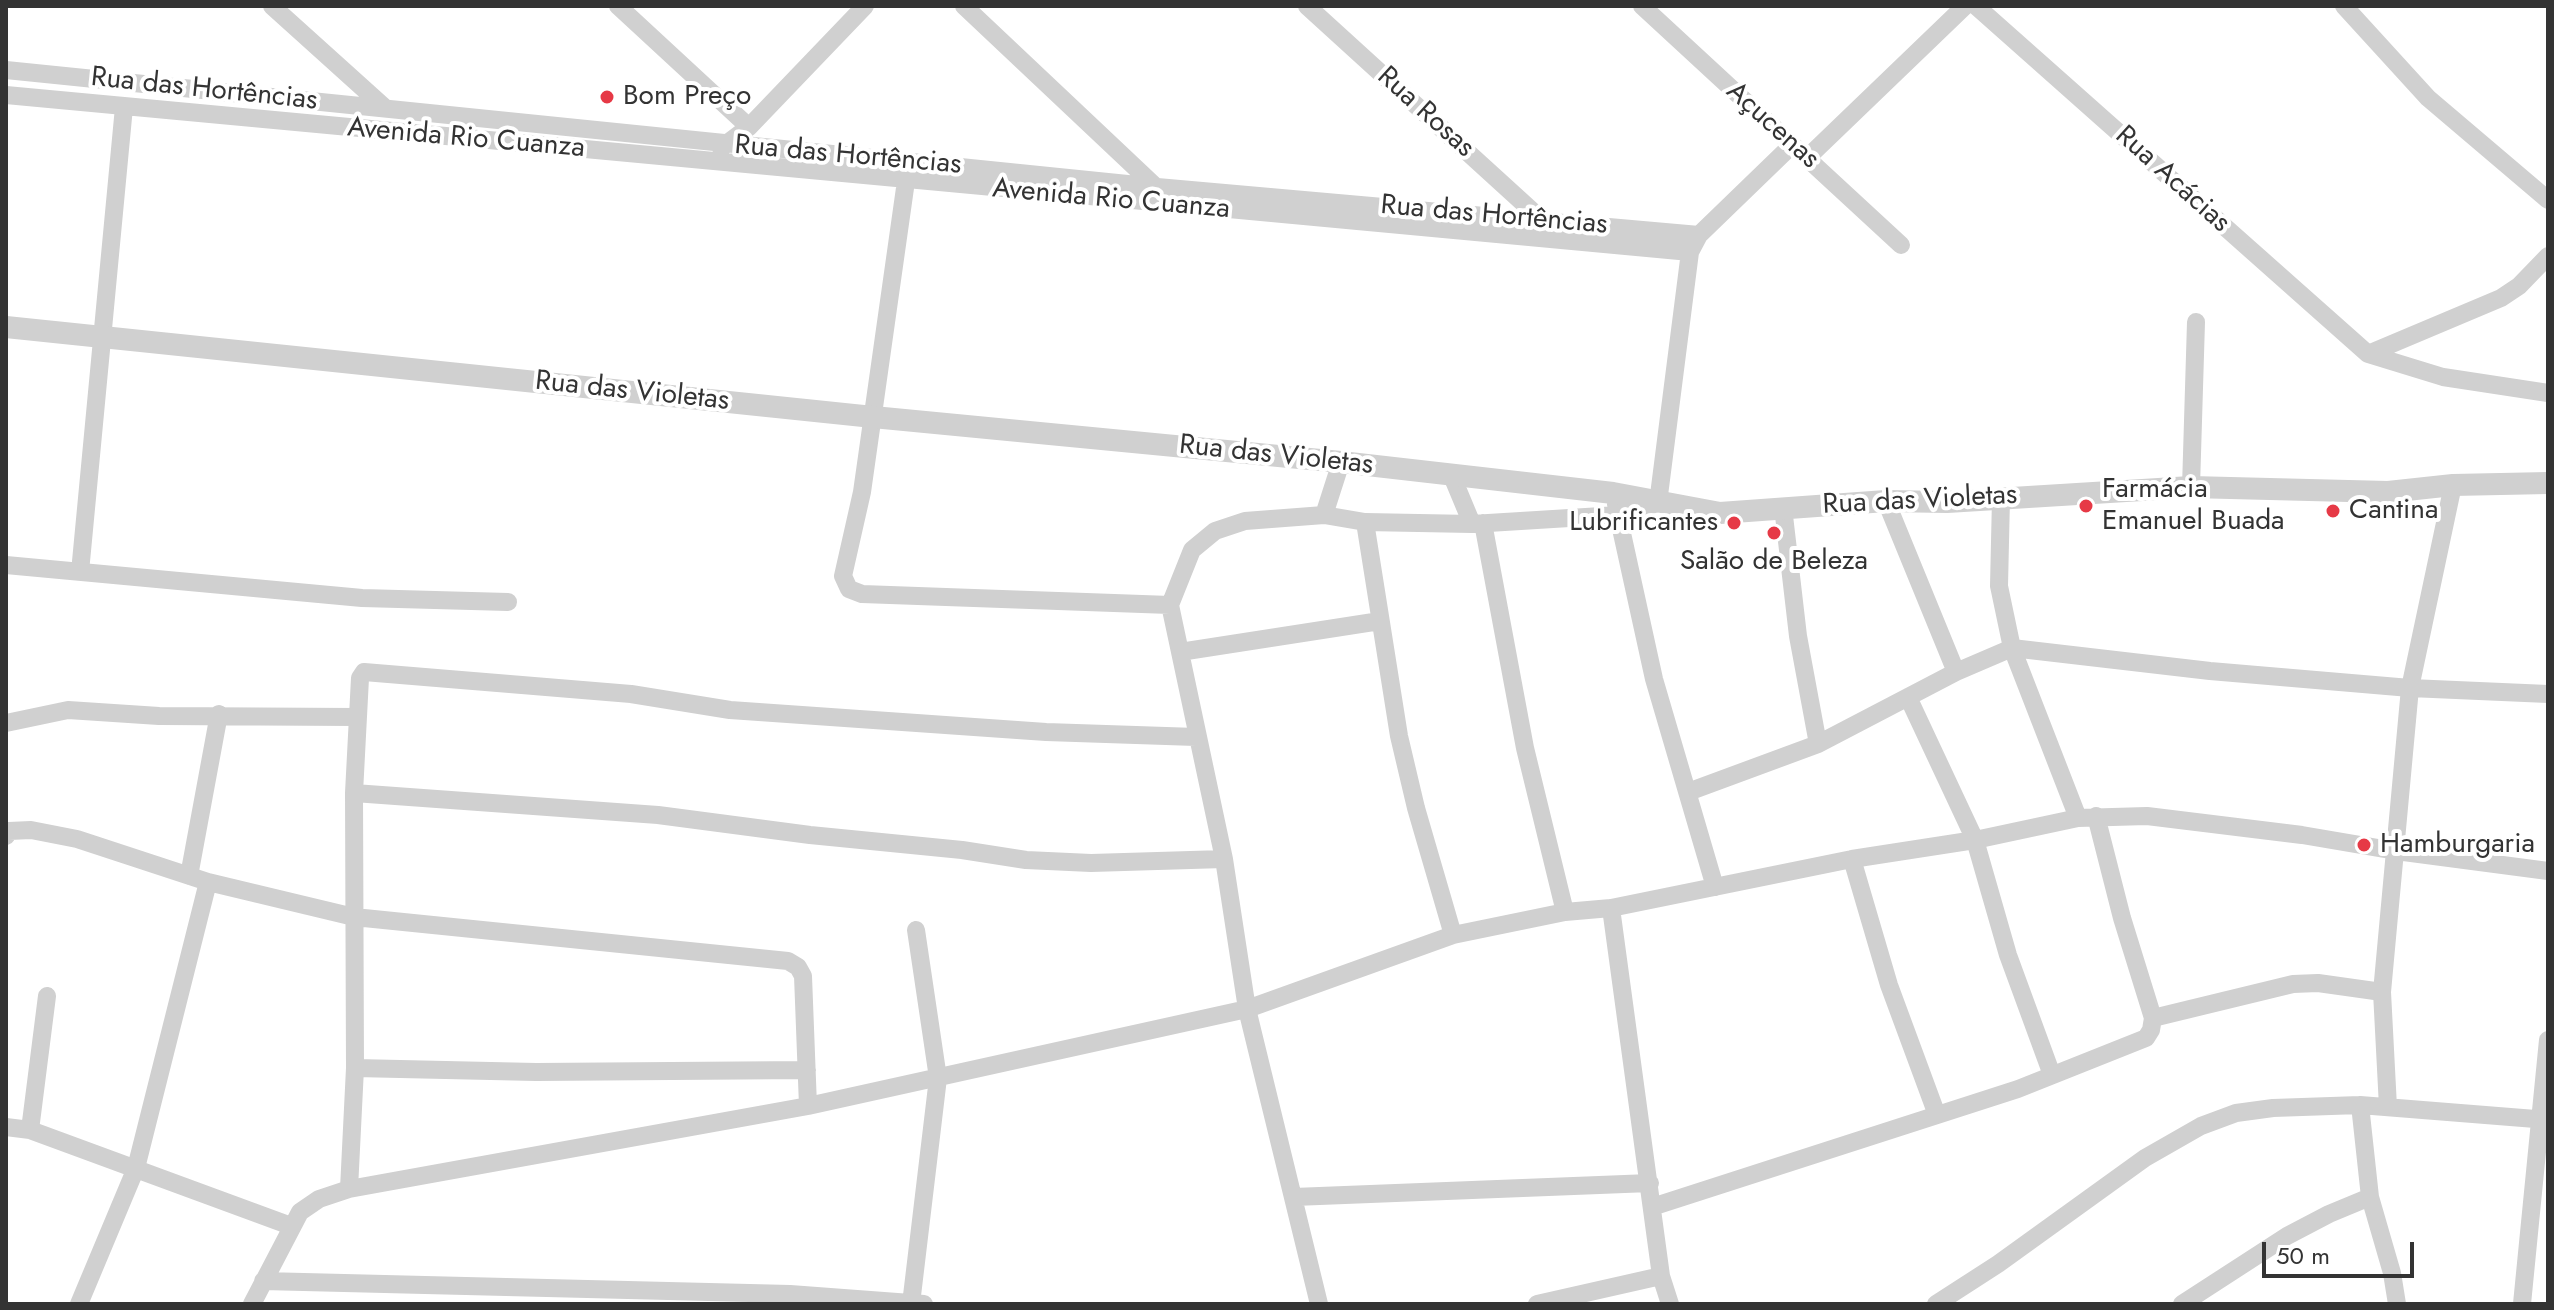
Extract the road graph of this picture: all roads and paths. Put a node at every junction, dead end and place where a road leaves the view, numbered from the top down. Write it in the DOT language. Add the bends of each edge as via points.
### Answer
graph roads {
  1 [pos="272,6"];
  2 [pos="618,6"];
  3 [pos="865,6"];
  4 [pos="964,6"];
  5 [pos="1307,6"];
  6 [pos="1642,6"];
  7 [pos="1965,6"];
  8 [pos="1976,6"];
  9 [pos="2344,6"];
  10 [pos="6,70"];
  11 [pos="6,95"];
  12 [pos="124,107"];
  13 [pos="384,107"];
  14 [pos="749,127"];
  15 [pos="726,144"];
  16 [pos="1799,152"];
  17 [pos="703,162"];
  18 [pos="906,181"];
  19 [pos="1157,187"];
  20 [pos="2548,200"];
  21 [pos="1170,205"];
  22 [pos="1542,220"];
  23 [pos="1694,241"];
  24 [pos="1901,245"];
  25 [pos="2548,256"];
  26 [pos="2196,322"];
  27 [pos="6,327"];
  28 [pos="101,336"];
  29 [pos="2368,354"];
  30 [pos="2548,393"];
  31 [pos="873,417"];
  32 [pos="1341,462"];
  33 [pos="1452,476"];
  34 [pos="2548,483"];
  35 [pos="2453,485"];
  36 [pos="2191,487"];
  37 [pos="1613,493"];
  38 [pos="2001,498"];
  39 [pos="1886,501"];
  40 [pos="1658,503"];
  41 [pos="1783,507"];
  42 [pos="1324,515"];
  43 [pos="1618,515"];
  44 [pos="1365,522"];
  45 [pos="1478,523"];
  46 [pos="6,565"];
  47 [pos="80,572"];
  48 [pos="508,602"];
  49 [pos="1170,605"];
  50 [pos="1380,621"];
  51 [pos="2012,648"];
  52 [pos="1180,652"];
  53 [pos="1956,672"];
  54 [pos="2410,688"];
  55 [pos="2548,694"];
  56 [pos="1908,697"];
  57 [pos="219,714"];
  58 [pos="357,717"];
  59 [pos="6,723"];
  60 [pos="1196,737"];
  61 [pos="1818,744"];
  62 [pos="1688,792"];
  63 [pos="354,793"];
  64 [pos="2087,817"];
  65 [pos="6,836"];
  66 [pos="1975,840"];
  67 [pos="2396,851"];
  68 [pos="1224,859"];
  69 [pos="1852,859"];
  70 [pos="2548,871"];
  71 [pos="189,876"];
  72 [pos="208,882"];
  73 [pos="1715,887"];
  74 [pos="1611,908"];
  75 [pos="1565,912"];
  76 [pos="354,917"];
  77 [pos="916,930"];
  78 [pos="1453,935"];
  79 [pos="2382,992"];
  80 [pos="47,996"];
  81 [pos="1247,1009"];
  82 [pos="2153,1018"];
  83 [pos="2548,1040"];
  84 [pos="355,1068"];
  85 [pos="807,1070"];
  86 [pos="2052,1075"];
  87 [pos="938,1078"];
  88 [pos="2360,1105"];
  89 [pos="808,1106"];
  90 [pos="2388,1107"];
  91 [pos="1937,1115"];
  92 [pos="2545,1119"];
  93 [pos="6,1127"];
  94 [pos="30,1130"];
  95 [pos="136,1168"];
  96 [pos="1650,1183"];
  97 [pos="349,1189"];
  98 [pos="1294,1197"];
  99 [pos="2370,1197"];
  100 [pos="1652,1207"];
  101 [pos="291,1226"];
  102 [pos="1661,1276"];
  103 [pos="263,1281"];
  104 [pos="916,1303"];
  105 [pos="79,1304"];
  106 [pos="252,1304"];
  107 [pos="1319,1304"];
  108 [pos="1537,1304"];
  109 [pos="1670,1304"];
  110 [pos="1936,1304"];
  111 [pos="2182,1304"];
  112 [pos="2397,1304"];
  113 [pos="2522,1304"];
  1 -- 13 [label="street"];
  2 -- 14 [label="street"];
  3 -- 14 [label="street"];
  4 -- 19 [label="street"];
  5 -- 22 [label="street, Rua Rosas"];
  6 -- 16 [label="street, Açucenas"];
  7 -- 16 [label="street"];
  8 -- 29 [label="street, Rua Acácias"];
  9 -- 20 [label="street" via="2428,98"];
  10 -- 13 [label="street, Rua das Hortências"];
  11 -- 12 [label="street, Avenida Rio Cuanza"];
  12 -- 17 [label="street, Avenida Rio Cuanza"];
  12 -- 28 [label="street"];
  13 -- 15 [label="street, Rua das Hortências"];
  14 -- 15 [label="street"];
  15 -- 17 [label="street"];
  15 -- 19 [label="street, Rua das Hortências"];
  16 -- 23 [label="street"];
  16 -- 24 [label="street, Açucenas"];
  17 -- 18 [label="street, Avenida Rio Cuanza"];
  18 -- 21 [label="street, Avenida Rio Cuanza"];
  18 -- 31 [label="street"];
  19 -- 21 [label="street"];
  19 -- 22 [label="street, Rua das Hortências"];
  21 -- 23 [label="street, Avenida Rio Cuanza"];
  22 -- 23 [label="street, Rua das Hortências"];
  23 -- 40 [label="street"];
  25 -- 29 [label="street" via="2501,298"];
  26 -- 36 [label="street"];
  27 -- 28 [label="street, Rua das Violetas"];
  28 -- 31 [label="street, Rua das Violetas"];
  28 -- 47 [label="street"];
  29 -- 30 [label="street" via="2443,377"];
  31 -- 32 [label="street, Rua das Violetas"];
  31 -- 49 [label="street" via="843,576 849,589 862,594"];
  32 -- 33 [label="street, Rua das Violetas"];
  32 -- 42 [label="street"];
  33 -- 37 [label="street, Rua das Violetas"];
  33 -- 45 [label="street"];
  34 -- 35 [label="street, Rua das Violetas"];
  35 -- 36 [label="street, Rua das Violetas" via="2388,492"];
  35 -- 54 [label="street"];
  36 -- 38 [label="street, Rua das Violetas"];
  37 -- 40 [label="street, Rua das Violetas"];
  37 -- 43 [label="street"];
  38 -- 39 [label="street, Rua das Violetas"];
  38 -- 51 [label="street" via="1999,586"];
  39 -- 41 [label="street, Rua das Violetas"];
  39 -- 53 [label="street"];
  40 -- 41 [label="street, Rua das Violetas" via="1720,513"];
  40 -- 43 [label="street"];
  41 -- 61 [label="street" via="1796,624"];
  42 -- 44 [label="street"];
  42 -- 49 [label="street" via="1245,521 1215,531 1192,550"];
  43 -- 45 [label="street"];
  43 -- 62 [label="street" via="1654,679"];
  44 -- 45 [label="street"];
  44 -- 50 [label="street"];
  45 -- 75 [label="street"];
  46 -- 47 [label="street"];
  47 -- 48 [label="street" via="362,598"];
  49 -- 52 [label="street"];
  50 -- 52 [label="street"];
  50 -- 78 [label="street" via="1399,736"];
  51 -- 53 [label="street"];
  51 -- 54 [label="street"];
  51 -- 64 [label="street"];
  52 -- 60 [label="street"];
  53 -- 56 [label="street"];
  54 -- 55 [label="street"];
  54 -- 67 [label="street"];
  56 -- 61 [label="street"];
  56 -- 66 [label="street"];
  57 -- 58 [label="street"];
  57 -- 59 [label="street" via="68,710"];
  57 -- 71 [label="street"];
  58 -- 60 [label="street" via="360,678 369,671 631,694 730,710"];
  58 -- 63 [label="street"];
  60 -- 68 [label="street"];
  61 -- 62 [label="street"];
  62 -- 73 [label="street"];
  63 -- 68 [label="street" via="658,815 1026,860"];
  63 -- 76 [label="street"];
  64 -- 66 [label="street"];
  64 -- 67 [label="street" via="2147,816"];
  64 -- 82 [label="street"];
  65 -- 71 [label="street" via="9,831 31,830 77,839"];
  66 -- 69 [label="street"];
  66 -- 86 [label="street" via="2008,955"];
  67 -- 70 [label="street"];
  67 -- 79 [label="street"];
  68 -- 81 [label="street"];
  69 -- 73 [label="street"];
  69 -- 91 [label="street" via="1889,985"];
  71 -- 72 [label="street"];
  72 -- 76 [label="street"];
  72 -- 95 [label="street"];
  73 -- 74 [label="street"];
  74 -- 75 [label="street"];
  74 -- 96 [label="street"];
  75 -- 78 [label="street"];
  76 -- 84 [label="street"];
  76 -- 85 [label="street" via="788,961 803,976"];
  77 -- 87 [label="street"];
  78 -- 81 [label="street"];
  79 -- 82 [label="street" via="2293,984"];
  79 -- 90 [label="street"];
  80 -- 94 [label="street"];
  81 -- 87 [label="street"];
  81 -- 98 [label="street"];
  82 -- 86 [label="street" via="2146,1038"];
  83 -- 92 [label="street"];
  84 -- 85 [label="street"];
  84 -- 97 [label="street"];
  85 -- 89 [label="street"];
  86 -- 91 [label="street"];
  87 -- 89 [label="street"];
  87 -- 104 [label="street"];
  88 -- 90 [label="street"];
  88 -- 99 [label="street"];
  88 -- 110 [label="street" via="2273,1108 2236,1113 2201,1126 2145,1158"];
  89 -- 97 [label="street"];
  90 -- 92 [label="street"];
  91 -- 100 [label="street"];
  92 -- 113 [label="street"];
  93 -- 94 [label="street"];
  94 -- 95 [label="street"];
  95 -- 101 [label="street"];
  95 -- 105 [label="street"];
  96 -- 98 [label="street"];
  96 -- 100 [label="street"];
  97 -- 101 [label="street" via="319,1199"];
  98 -- 107 [label="street"];
  99 -- 111 [label="street" via="2287,1236"];
  99 -- 112 [label="street"];
  100 -- 102 [label="street"];
  101 -- 103 [label="street"];
  102 -- 108 [label="street"];
  102 -- 109 [label="street"];
  103 -- 104 [label="street" via="790,1294"];
  103 -- 106 [label="street"];
}
